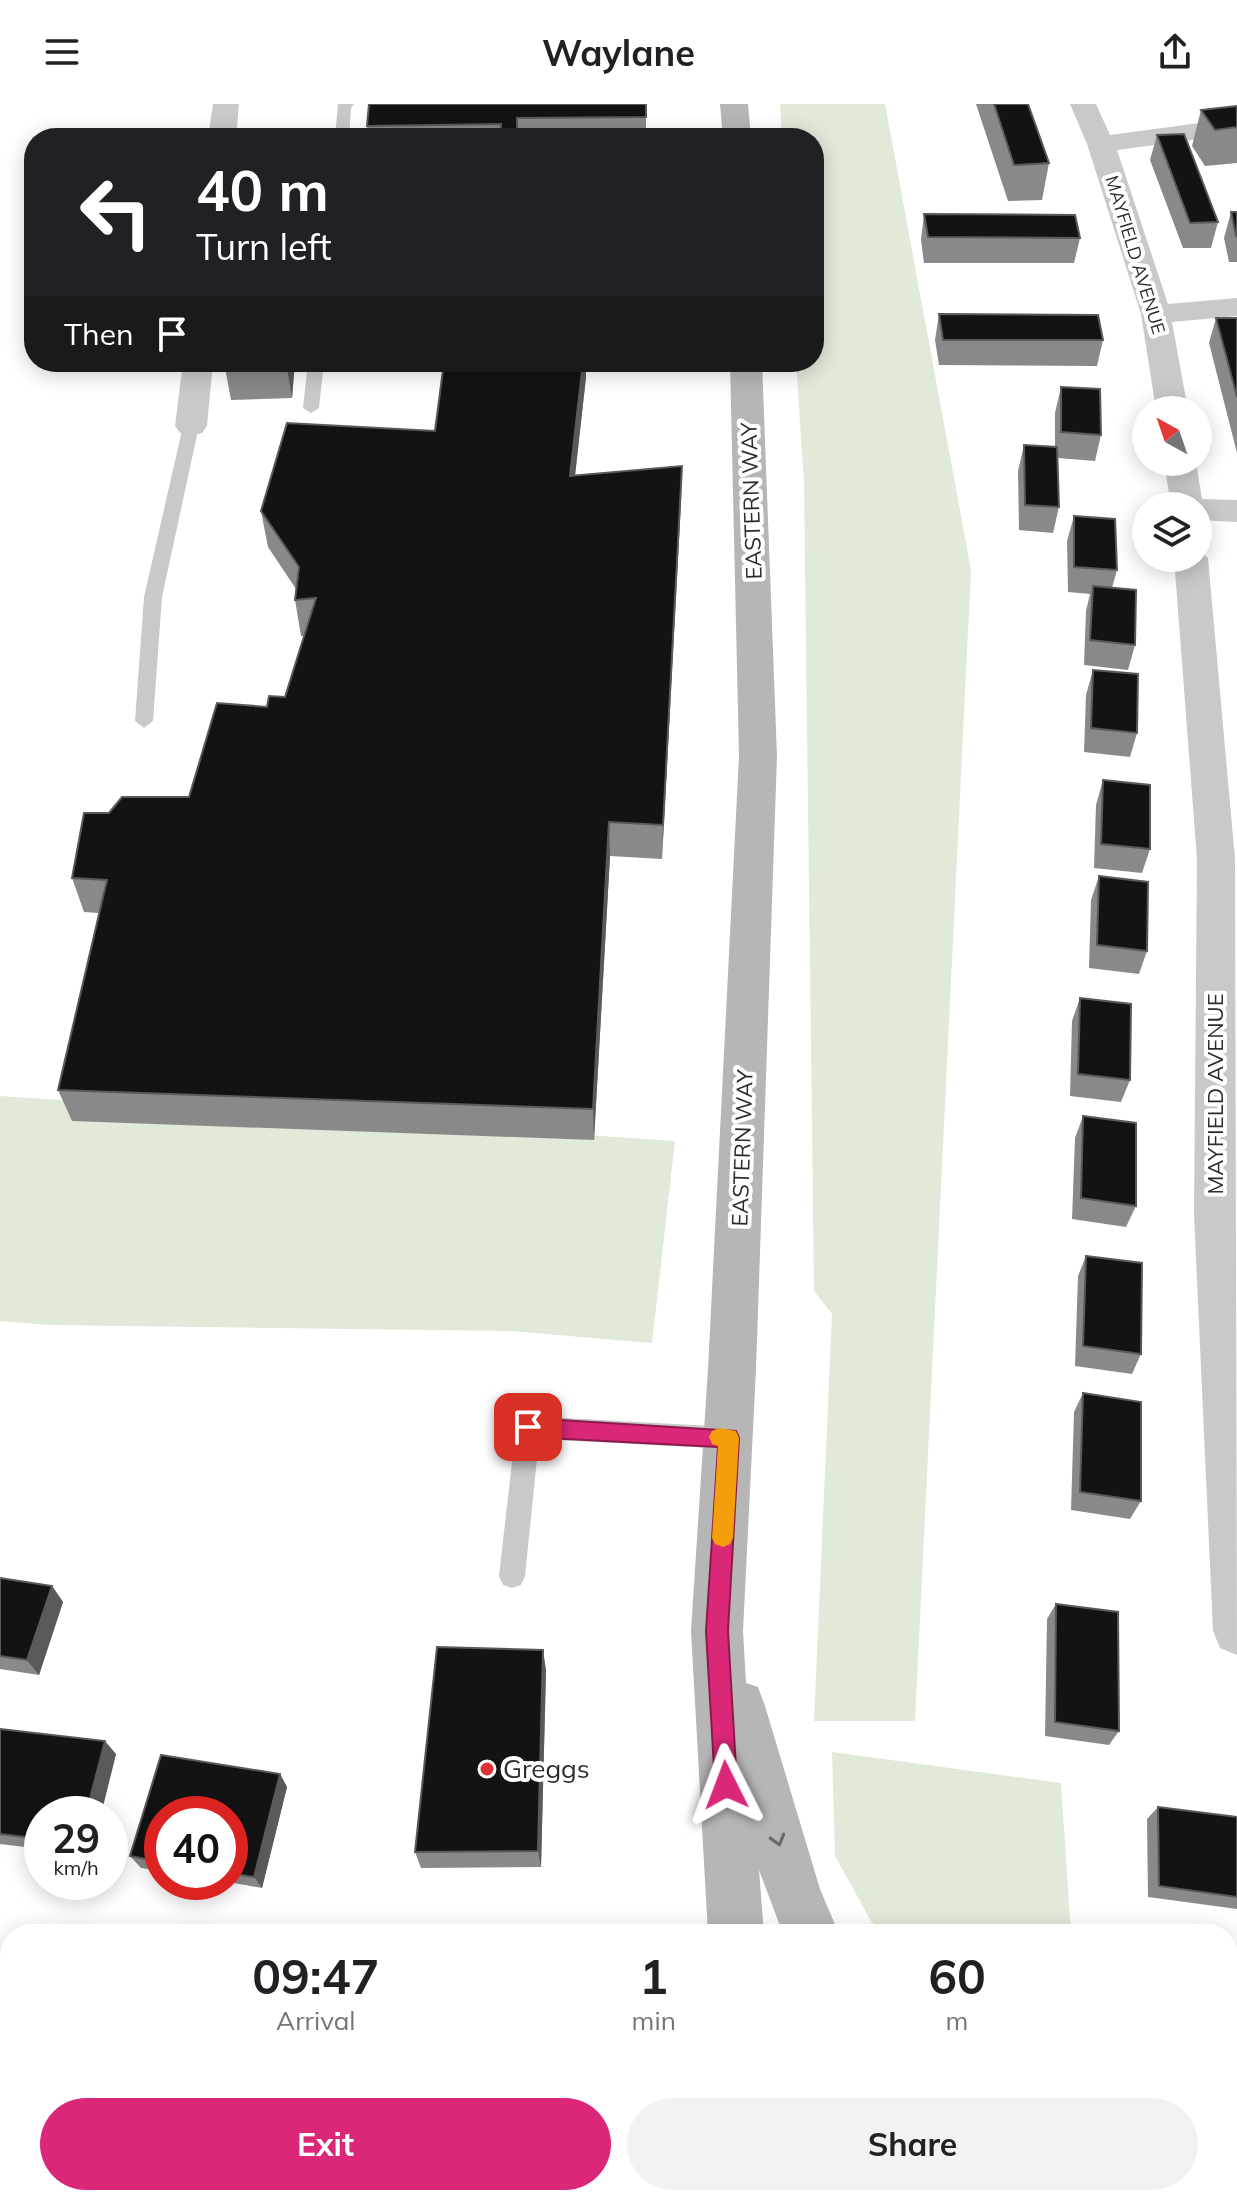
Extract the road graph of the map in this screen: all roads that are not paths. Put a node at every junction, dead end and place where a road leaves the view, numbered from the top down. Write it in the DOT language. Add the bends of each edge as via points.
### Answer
graph roads {
  1 [pos="226,104"];
  2 [pos="347,104"];
  3 [pos="734,104"];
  4 [pos="1083,104"];
  5 [pos="1237,126"];
  6 [pos="223,128"];
  7 [pos="343,128"];
  8 [pos="736,128"];
  9 [pos="1101,144"];
  10 [pos="1237,307"];
  11 [pos="1156,314"];
  12 [pos="197,372"];
  13 [pos="315,372"];
  14 [pos="746,372"];
  15 [pos="1170,396"];
  16 [pos="311,408"];
  17 [pos="191,426"];
  18 [pos="1212,510"];
  19 [pos="1237,511"];
  20 [pos="1193,572"];
  21 [pos="144,721"];
  22 [pos="1226,860"];
  23 [pos="1226,1216"];
  24 [pos="729,1438"];
  25 [pos="512,1576"];
  26 [pos="717,1631"];
  27 [pos="1237,1631"];
  28 [pos="735,1924"];
  29 [pos="807,1924"];
  1 -- 6 [label="street"];
  2 -- 7 [label="lane"];
  3 -- 8 [label="street"];
  4 -- 9 [label="street, MAYFIELD AVENUE"];
  5 -- 9 [label="street"];
  9 -- 11 [label="street, MAYFIELD AVENUE"];
  10 -- 11 [label="street"];
  11 -- 15 [label="street, MAYFIELD AVENUE"];
  12 -- 17 [label="street"];
  13 -- 16 [label="lane"];
  14 -- 24 [label="street, EASTERN WAY" via="758,756"];
  17 -- 21 [label="lane" via="153,597"];
  18 -- 19 [label="street"];
  20 -- 22 [label="street, MAYFIELD AVENUE"];
  22 -- 23 [label="street, MAYFIELD AVENUE"];
  23 -- 27 [label="street, MAYFIELD AVENUE"];
  24 -- 25 [label="lane" via="528,1427"];
  24 -- 26 [label="street, EASTERN WAY"];
  26 -- 28 [label="street, EASTERN WAY"];
  26 -- 29 [label="street, one-way"];
}
